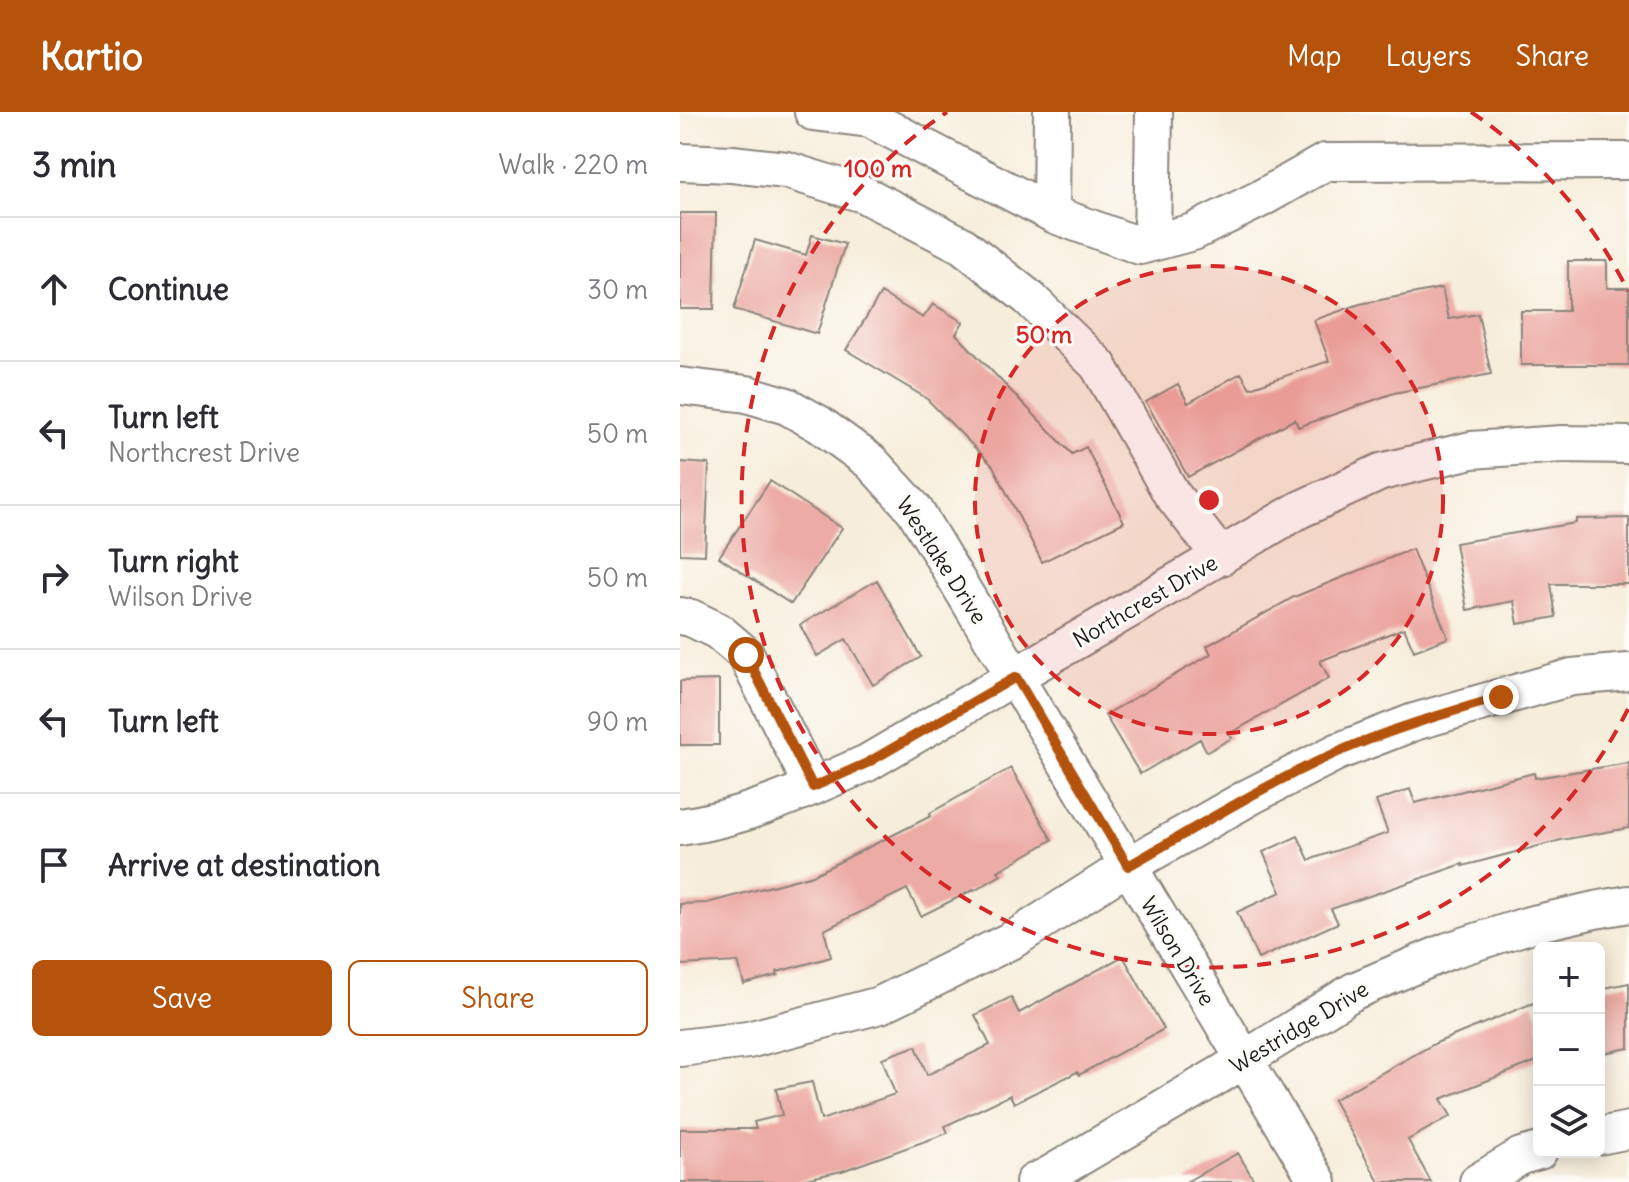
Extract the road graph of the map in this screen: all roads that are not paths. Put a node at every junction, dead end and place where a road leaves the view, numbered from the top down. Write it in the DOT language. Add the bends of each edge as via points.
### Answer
graph roads {
  1 [pos="813,112"];
  2 [pos="1052,112"];
  3 [pos="1154,112"];
  4 [pos="1629,161"];
  5 [pos="680,162"];
  6 [pos="1051,213"];
  7 [pos="1152,243"];
  8 [pos="680,386"];
  9 [pos="1629,445"];
  10 [pos="1221,557"];
  11 [pos="680,616"];
  12 [pos="1629,672"];
  13 [pos="1016,677"];
  14 [pos="813,787"];
  15 [pos="680,827"];
  16 [pos="1128,866"];
  17 [pos="1629,904"];
  18 [pos="680,1048"];
  19 [pos="1244,1060"];
  20 [pos="1629,1130"];
  21 [pos="1605,1135"];
  22 [pos="1533,1153"];
  23 [pos="1034,1182"];
  24 [pos="1318,1182"];
  25 [pos="1478,1182"];
  1 -- 6 [label="street" via="870,119"];
  2 -- 6 [label="street"];
  3 -- 7 [label="street"];
  4 -- 7 [label="street" via="1325,162 1193,232"];
  5 -- 10 [label="street" via="786,170 863,194 962,245 1029,298 1098,365 1171,493"];
  6 -- 7 [label="street" via="1140,246"];
  8 -- 13 [label="street, Westlake Drive" via="747,394 787,406 871,462 914,509"];
  9 -- 10 [label="street, Northcrest Drive" via="1471,450 1381,472 1299,510"];
  10 -- 13 [label="street, Northcrest Drive"];
  11 -- 14 [label="street" via="718,631 746,655"];
  12 -- 16 [label="street" via="1572,677 1414,722 1337,752"];
  13 -- 14 [label="street, Northcrest Drive" via="867,763"];
  13 -- 16 [label="street, Wilson Drive"];
  14 -- 15 [label="street, Northcrest Drive" via="741,815"];
  16 -- 18 [label="street" via="1014,939 880,1005 748,1040"];
  16 -- 19 [label="street, Wilson Drive"];
  17 -- 19 [label="street, Westridge Drive" via="1529,925 1448,951 1354,991"];
  19 -- 23 [label="street, Westridge Drive"];
  19 -- 24 [label="street, Wilson Drive"];
  20 -- 21 [label="street"];
  22 -- 25 [label="street"];
}
